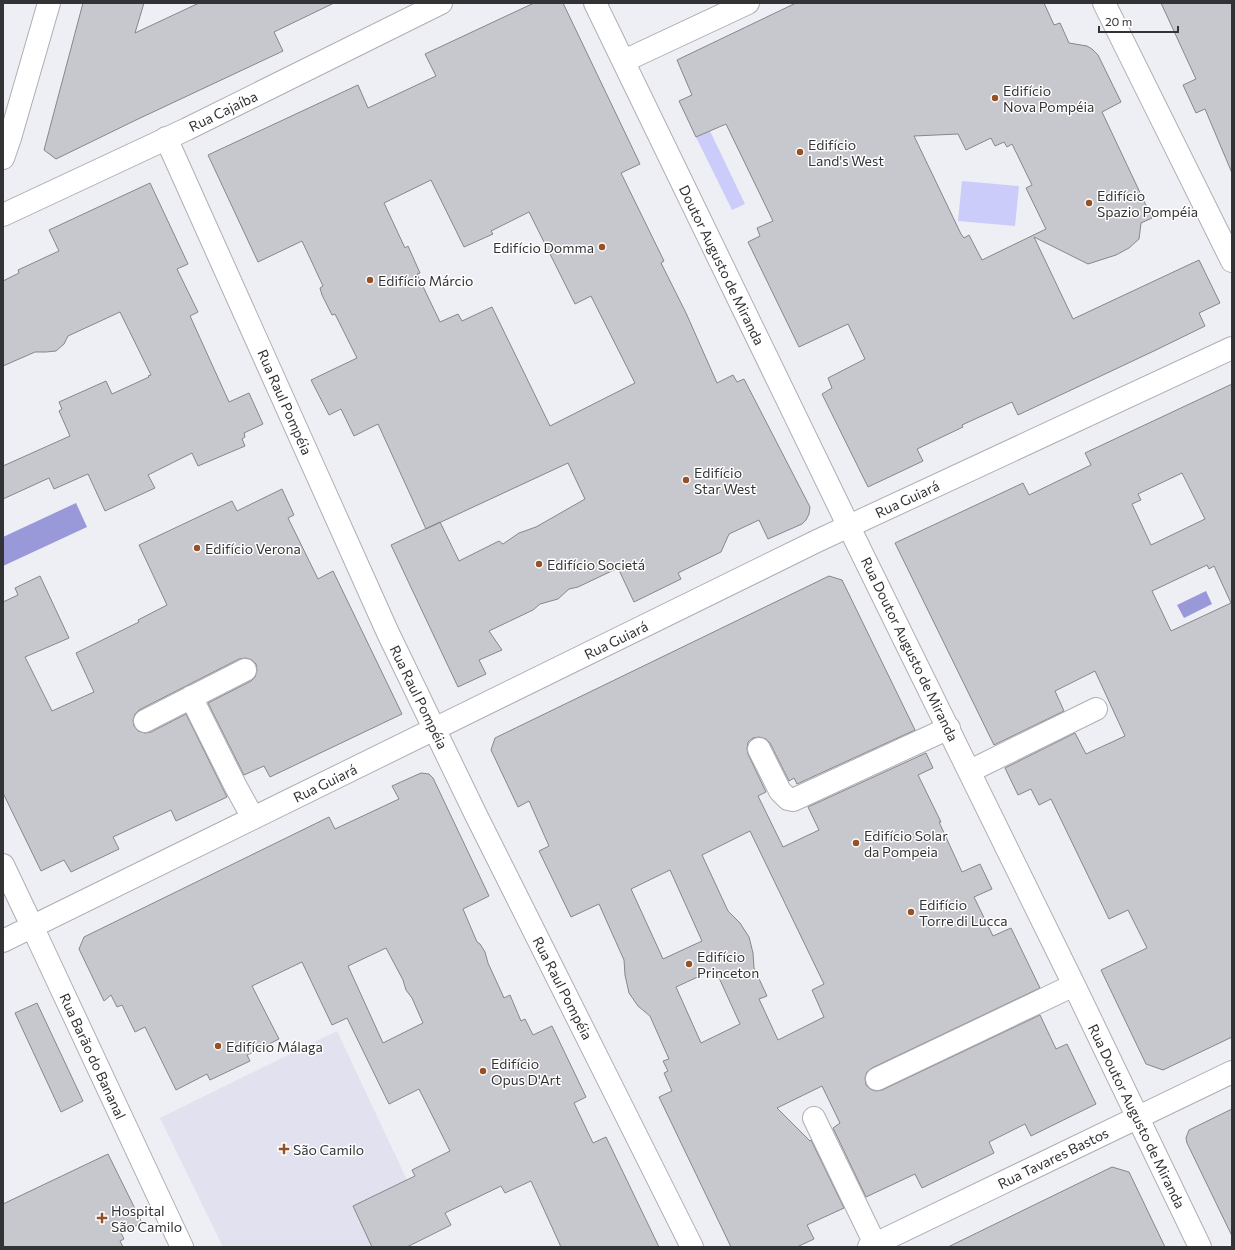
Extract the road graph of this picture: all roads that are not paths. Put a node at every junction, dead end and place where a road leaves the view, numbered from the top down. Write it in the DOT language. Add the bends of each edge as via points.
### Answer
graph roads {
  1 [pos="49,3"];
  2 [pos="441,3"];
  3 [pos="595,3"];
  4 [pos="748,3"];
  5 [pos="1104,3"];
  6 [pos="624,61"];
  7 [pos="166,138"];
  8 [pos="3,158"];
  9 [pos="3,215"];
  10 [pos="1232,261"];
  11 [pos="1232,348"];
  12 [pos="849,527"];
  13 [pos="245,670"];
  14 [pos="191,698"];
  15 [pos="1096,709"];
  16 [pos="145,720"];
  17 [pos="949,728"];
  18 [pos="435,729"];
  19 [pos="759,749"];
  20 [pos="970,772"];
  21 [pos="253,818"];
  22 [pos="3,865"];
  23 [pos="32,926"];
  24 [pos="3,941"];
  25 [pos="1074,985"];
  26 [pos="1232,1072"];
  27 [pos="877,1079"];
  28 [pos="814,1118"];
  29 [pos="1138,1118"];
  30 [pos="872,1246"];
  31 [pos="182,1247"];
  32 [pos="692,1247"];
  33 [pos="1200,1247"];
  1 -- 8 [label="street"];
  2 -- 7 [label="street, Rua Cajaíba"];
  3 -- 6 [label="street, Doutor Augusto de Miranda"];
  4 -- 6 [label="street"];
  5 -- 10 [label="street"];
  6 -- 12 [label="street, Doutor Augusto de Miranda"];
  7 -- 9 [label="street, Rua Cajaíba"];
  7 -- 18 [label="street, Rua Raul Pompéia" via="388,633"];
  11 -- 12 [label="street, Rua Guiará"];
  12 -- 17 [label="street, Rua Doutor Augusto de Miranda"];
  12 -- 18 [label="street, Rua Guiará"];
  13 -- 14 [label="street"];
  14 -- 16 [label="street"];
  14 -- 21 [label="street"];
  15 -- 20 [label="street"];
  17 -- 19 [label="street" via="793,800 788,799 780,791"];
  17 -- 20 [label="street, Rua Doutor Augusto de Miranda"];
  18 -- 21 [label="street, Rua Guiará"];
  18 -- 32 [label="street, Rua Raul Pompéia"];
  20 -- 25 [label="street, Rua Doutor Augusto de Miranda"];
  21 -- 23 [label="street, Rua Guiará"];
  22 -- 23 [label="street, Rua Barão do Bananal"];
  23 -- 24 [label="street, Rua Guiará"];
  23 -- 31 [label="street, Rua Barão do Bananal"];
  25 -- 27 [label="street"];
  25 -- 29 [label="street, Rua Doutor Augusto de Miranda"];
  26 -- 29 [label="street, Rua Tavares Bastos"];
  28 -- 30 [label="street, Rua Tavares Bastos"];
  29 -- 30 [label="street, Rua Tavares Bastos"];
  29 -- 33 [label="street, Rua Doutor Augusto de Miranda"];
}
